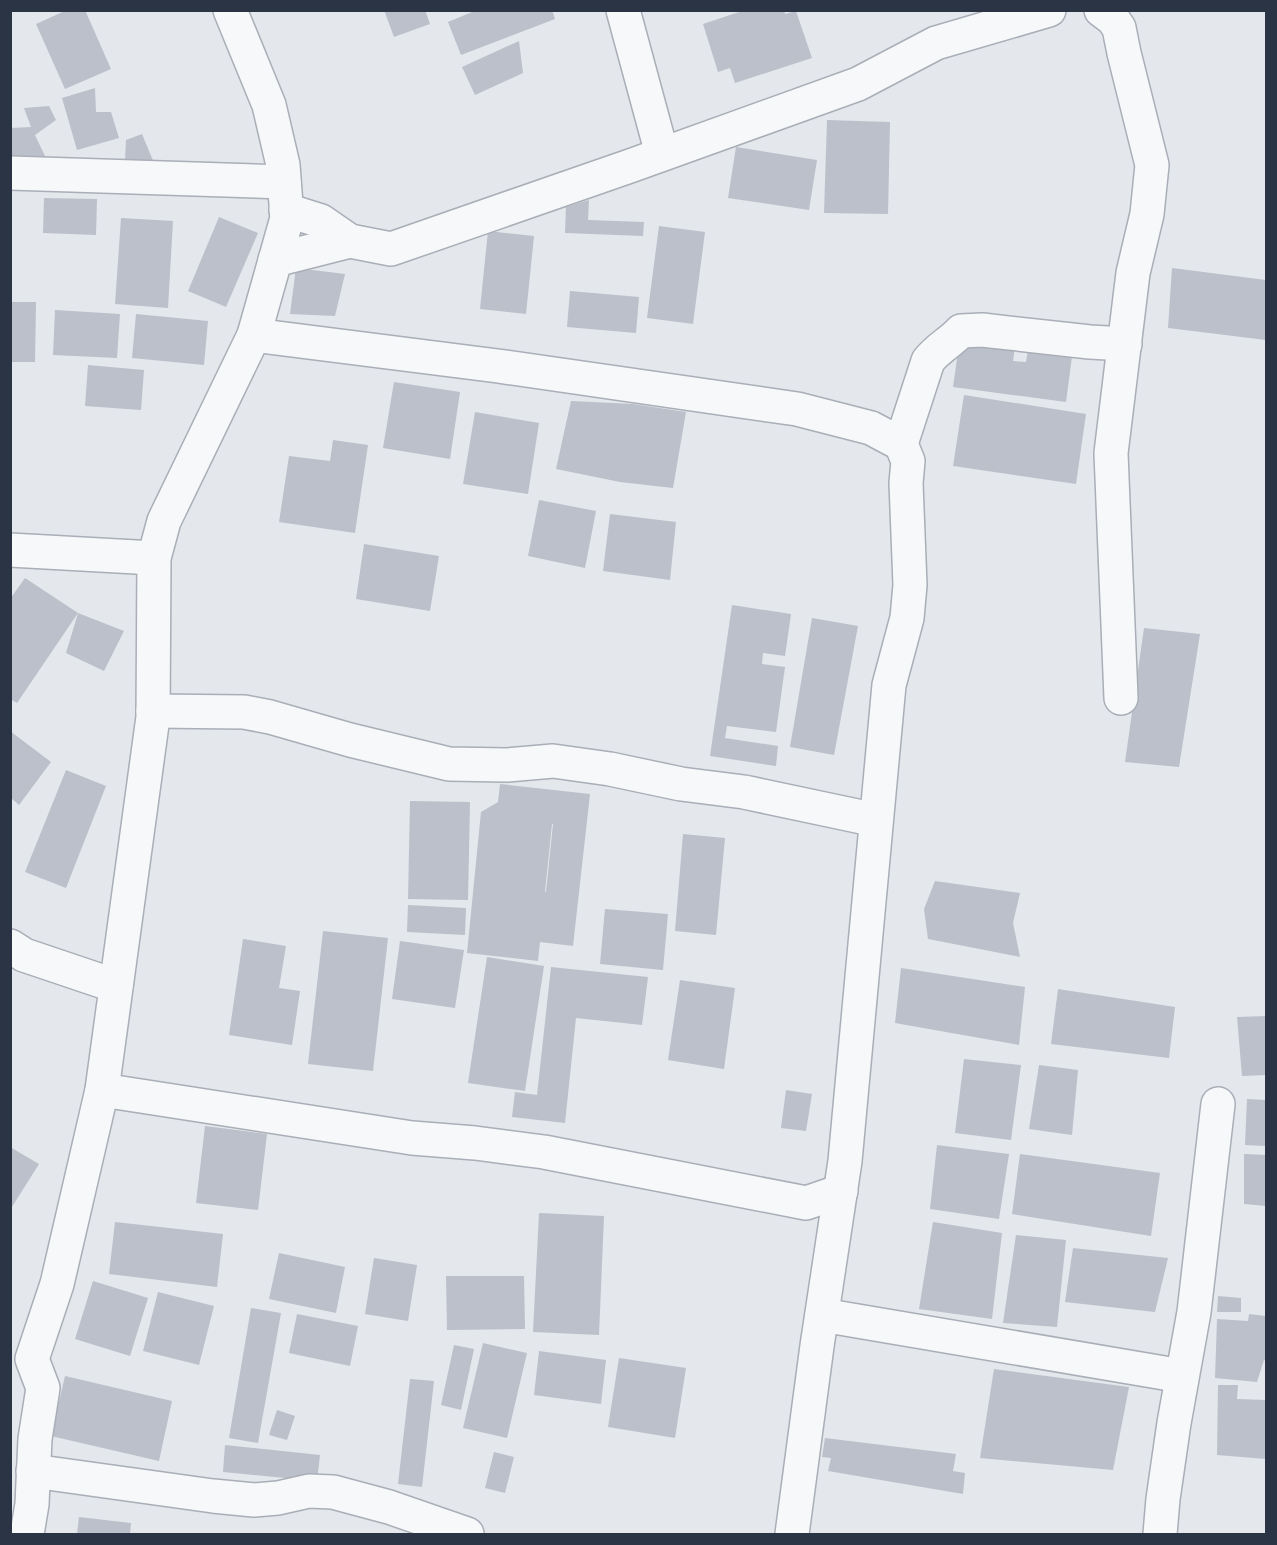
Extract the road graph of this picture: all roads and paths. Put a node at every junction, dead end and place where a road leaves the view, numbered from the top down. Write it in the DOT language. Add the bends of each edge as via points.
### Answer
graph roads {
  1 [pos="230,10"];
  2 [pos="623,10"];
  3 [pos="1101,10"];
  4 [pos="1045,11"];
  5 [pos="662,154"];
  6 [pos="10,172"];
  7 [pos="285,196"];
  8 [pos="350,241"];
  9 [pos="275,260"];
  10 [pos="254,335"];
  11 [pos="1125,344"];
  12 [pos="901,444"];
  13 [pos="10,550"];
  14 [pos="154,558"];
  15 [pos="1121,698"];
  16 [pos="153,711"];
  17 [pos="876,820"];
  18 [pos="10,946"];
  19 [pos="116,986"];
  20 [pos="102,1090"];
  21 [pos="1218,1104"];
  22 [pos="841,1191"];
  23 [pos="806,1203"];
  24 [pos="834,1239"];
  25 [pos="822,1315"];
  26 [pos="21,1355"];
  27 [pos="1182,1376"];
  28 [pos="33,1471"];
  29 [pos="388,1521"];
  30 [pos="27,1534"];
  31 [pos="467,1534"];
  32 [pos="792,1534"];
  33 [pos="1161,1534"];
  1 -- 7 [label="street" via="269,105 283,165"];
  2 -- 5 [label="street"];
  3 -- 11 [label="street" via="1119,28 1152,165"];
  4 -- 5 [label="street" via="936,43 858,84"];
  5 -- 8 [label="street" via="391,249"];
  6 -- 7 [label="street"];
  7 -- 8 [label="street"];
  7 -- 9 [label="street" via="287,218"];
  8 -- 9 [label="street"];
  9 -- 10 [label="street"];
  10 -- 12 [label="street" via="797,409 871,428"];
  10 -- 14 [label="street" via="164,521"];
  11 -- 12 [label="street" via="961,331 928,361"];
  11 -- 15 [label="street" via="1111,453"];
  12 -- 17 [label="street" via="908,461 910,585 907,618 889,685"];
  13 -- 14 [label="street"];
  14 -- 16 [label="street"];
  16 -- 17 [label="street" via="244,712 449,764 554,761 744,792"];
  16 -- 19 [label="street"];
  17 -- 22 [label="street"];
  18 -- 19 [label="street" via="24,955"];
  19 -- 20 [label="street"];
  20 -- 23 [label="street" via="412,1138 544,1152"];
  20 -- 26 [label="street" via="57,1284"];
  21 -- 27 [label="street" via="1194,1312"];
  22 -- 23 [label="street"];
  22 -- 24 [label="street"];
  23 -- 24 [label="street"];
  24 -- 25 [label="street"];
  25 -- 27 [label="street"];
  25 -- 32 [label="street"];
  26 -- 28 [label="street" via="43,1388"];
  27 -- 33 [label="street"];
  28 -- 29 [label="street" via="255,1500 309,1491 333,1492"];
  28 -- 30 [label="street"];
  29 -- 31 [label="street"];
}
